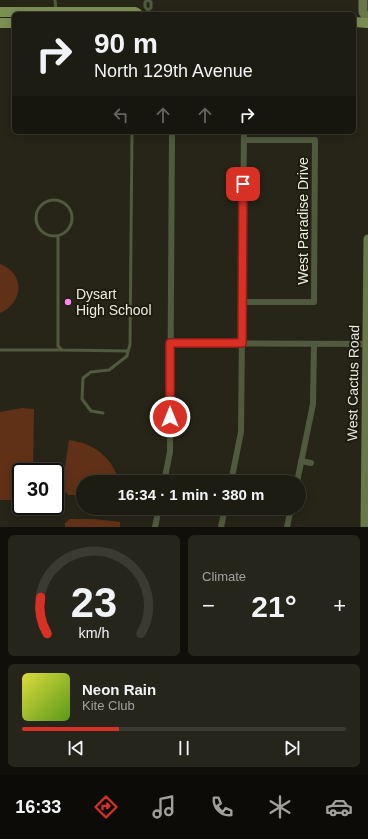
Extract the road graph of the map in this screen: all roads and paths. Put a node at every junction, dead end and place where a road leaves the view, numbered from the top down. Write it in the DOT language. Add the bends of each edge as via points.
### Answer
graph roads {
  1 [pos="56,0"];
  2 [pos="148,0"];
  3 [pos="363,0"];
  4 [pos="0,12"];
  5 [pos="56,12"];
  6 [pos="148,12"];
  7 [pos="368,21"];
  8 [pos="12,22"];
  9 [pos="356,22"];
  10 [pos="0,23"];
  11 [pos="132,134"];
  12 [pos="172,134"];
  13 [pos="244,134"];
  14 [pos="244,140"];
  15 [pos="58,236"];
  16 [pos="368,239"];
  17 [pos="242,302"];
  18 [pos="170,343"];
  19 [pos="242,343"];
  20 [pos="314,344"];
  21 [pos="368,344"];
  22 [pos="0,350"];
  23 [pos="62,350"];
  24 [pos="128,351"];
  25 [pos="103,413"];
  26 [pos="301,461"];
  27 [pos="311,463"];
  28 [pos="165,475"];
  29 [pos="232,475"];
  30 [pos="298,475"];
  31 [pos="157,515"];
  32 [pos="224,515"];
  33 [pos="290,515"];
  34 [pos="154,527"];
  35 [pos="221,527"];
  36 [pos="287,527"];
  37 [pos="366,527"];
  1 -- 5 [label="lane"];
  2 -- 6 [label="lane" via="145,7"];
  3 -- 7 [label="main road" via="363,12"];
  4 -- 5 [label="main road"];
  7 -- 9 [label="main road"];
  8 -- 10 [label="main road"];
  11 -- 24 [label="lane"];
  12 -- 18 [label="street"];
  13 -- 14 [label="street"];
  14 -- 17 [label="street"];
  14 -- 17 [label="street, West Paradise Drive" via="315,140 314,302"];
  15 -- 15 [label="lane" via="66,232 71,225 71,211 59,200 48,201 37,212 37,223 47,235"];
  15 -- 23 [label="lane" via="58,346"];
  16 -- 21 [label="main road, West Cactus Road"];
  17 -- 19 [label="street"];
  18 -- 19 [label="street"];
  18 -- 28 [label="street" via="170,452"];
  19 -- 20 [label="street"];
  19 -- 29 [label="street" via="241,432"];
  20 -- 21 [label="street"];
  20 -- 26 [label="street" via="313,404"];
  21 -- 37 [label="main road, West Cactus Road"];
  22 -- 23 [label="lane"];
  23 -- 24 [label="lane"];
  24 -- 25 [label="lane" via="126,356 108,370 91,372 83,378 82,399 90,412"];
  26 -- 27 [label="street"];
  26 -- 30 [label="street"];
  31 -- 34 [label="street"];
  32 -- 35 [label="street"];
  33 -- 36 [label="street"];
}
